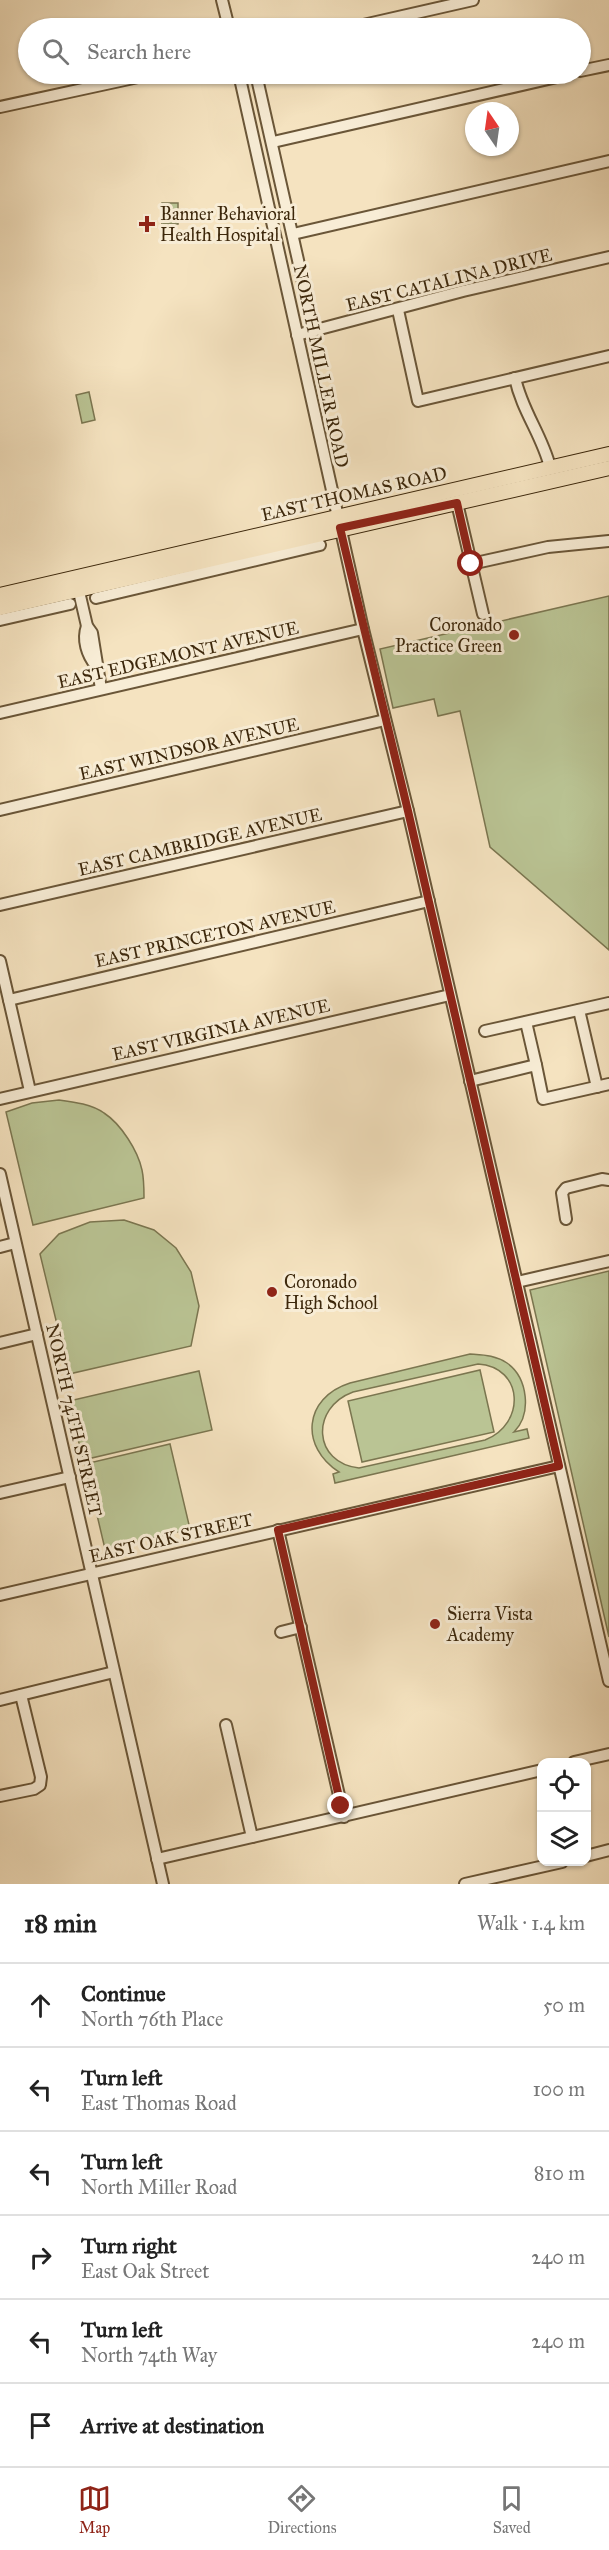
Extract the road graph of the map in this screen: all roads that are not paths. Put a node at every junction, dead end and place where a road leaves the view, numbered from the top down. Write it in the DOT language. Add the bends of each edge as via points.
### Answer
graph roads {
  1 [pos="222,0"];
  2 [pos="473,0"];
  3 [pos="226,18"];
  4 [pos="394,18"];
  5 [pos="609,65"];
  6 [pos="591,69"];
  7 [pos="104,84"];
  8 [pos="241,84"];
  9 [pos="258,84"];
  10 [pos="526,84"];
  11 [pos="0,106"];
  12 [pos="273,142"];
  13 [pos="609,160"];
  14 [pos="293,234"];
  15 [pos="609,257"];
  16 [pos="398,310"];
  17 [pos="314,331"];
  18 [pos="297,335"];
  19 [pos="609,356"];
  20 [pos="515,378"];
  21 [pos="609,454"];
  22 [pos="550,467"];
  23 [pos="609,468"];
  24 [pos="457,503"];
  25 [pos="338,523"];
  26 [pos="609,542"];
  27 [pos="320,545"];
  28 [pos="266,552"];
  29 [pos="471,564"];
  30 [pos="110,582"];
  31 [pos="78,584"];
  32 [pos="0,595"];
  33 [pos="46,597"];
  34 [pos="96,598"];
  35 [pos="70,604"];
  36 [pos="0,608"];
  37 [pos="483,614"];
  38 [pos="0,620"];
  39 [pos="363,629"];
  40 [pos="101,689"];
  41 [pos="0,713"];
  42 [pos="385,720"];
  43 [pos="0,810"];
  44 [pos="408,811"];
  45 [pos="429,901"];
  46 [pos="0,905"];
  47 [pos="0,961"];
  48 [pos="450,995"];
  49 [pos="9,1000"];
  50 [pos="609,1003"];
  51 [pos="579,1010"];
  52 [pos="526,1022"];
  53 [pos="485,1031"];
  54 [pos="536,1065"];
  55 [pos="470,1081"];
  56 [pos="609,1084"];
  57 [pos="597,1087"];
  58 [pos="30,1091"];
  59 [pos="0,1099"];
  60 [pos="0,1174"];
  61 [pos="609,1180"];
  62 [pos="566,1219"];
  63 [pos="15,1243"];
  64 [pos="0,1247"];
  65 [pos="609,1261"];
  66 [pos="517,1282"];
  67 [pos="37,1334"];
  68 [pos="0,1343"];
  69 [pos="559,1466"];
  70 [pos="70,1477"];
  71 [pos="0,1493"];
  72 [pos="278,1530"];
  73 [pos="92,1573"];
  74 [pos="0,1595"];
  75 [pos="301,1627"];
  76 [pos="281,1632"];
  77 [pos="114,1672"];
  78 [pos="609,1682"];
  79 [pos="21,1695"];
  80 [pos="0,1700"];
  81 [pos="226,1725"];
  82 [pos="609,1754"];
  83 [pos="591,1758"];
  84 [pos="537,1771"];
  85 [pos="0,1796"];
  86 [pos="344,1817"];
  87 [pos="252,1837"];
  88 [pos="609,1850"];
  89 [pos="591,1855"];
  90 [pos="157,1859"];
  91 [pos="544,1866"];
  92 [pos="163,1884"];
  93 [pos="465,1884"];
  1 -- 3 [label="street"];
  2 -- 4 [label="street"];
  5 -- 6 [label="street"];
  7 -- 11 [label="street"];
  8 -- 18 [label="street, NORTH MILLER ROAD"];
  9 -- 12 [label="street, NORTH MILLER ROAD"];
  10 -- 12 [label="street"];
  12 -- 14 [label="street, NORTH MILLER ROAD"];
  13 -- 14 [label="street"];
  14 -- 17 [label="street, NORTH MILLER ROAD"];
  15 -- 16 [label="street, EAST CATALINA DRIVE"];
  16 -- 17 [label="street, EAST CATALINA DRIVE"];
  16 -- 20 [label="street" via="418,401"];
  17 -- 18 [label="street, EAST CATALINA DRIVE"];
  18 -- 25 [label="street, NORTH MILLER ROAD"];
  19 -- 20 [label="street"];
  20 -- 22 [label="street" via="522,406 542,441"];
  21 -- 22 [label="main road, EAST THOMAS ROAD"];
  22 -- 25 [label="main road, EAST THOMAS ROAD"];
  23 -- 24 [label="main road, EAST THOMAS ROAD"];
  24 -- 25 [label="main road, EAST THOMAS ROAD"];
  24 -- 29 [label="street"];
  25 -- 28 [label="main road, EAST THOMAS ROAD"];
  25 -- 30 [label="main road, EAST THOMAS ROAD"];
  25 -- 39 [label="street, NORTH MILLER ROAD"];
  26 -- 29 [label="street" via="549,547"];
  27 -- 28 [label="street, EAST THOMAS ROAD"];
  28 -- 30 [label="main road, EAST THOMAS ROAD"];
  29 -- 37 [label="street"];
  30 -- 31 [label="main road, EAST THOMAS ROAD"];
  30 -- 34 [label="street, EAST THOMAS ROAD"];
  31 -- 33 [label="main road, EAST THOMAS ROAD"];
  31 -- 40 [label="street" via="96,649"];
  32 -- 33 [label="main road, EAST THOMAS ROAD"];
  33 -- 35 [label="street, EAST THOMAS ROAD"];
  33 -- 36 [label="main road, EAST THOMAS ROAD"];
  33 -- 38 [label="street, EAST THOMAS ROAD"];
  39 -- 40 [label="street, EAST EDGEMONT AVENUE"];
  39 -- 42 [label="street, NORTH MILLER ROAD"];
  40 -- 41 [label="street, EAST EDGEMONT AVENUE"];
  42 -- 43 [label="street, EAST WINDSOR AVENUE"];
  42 -- 44 [label="street, NORTH MILLER ROAD"];
  44 -- 45 [label="street, NORTH MILLER ROAD"];
  44 -- 46 [label="street, EAST CAMBRIDGE AVENUE"];
  45 -- 48 [label="street, NORTH MILLER ROAD"];
  45 -- 49 [label="street, EAST PRINCETON AVENUE"];
  47 -- 49 [label="street"];
  48 -- 55 [label="street, NORTH MILLER ROAD"];
  48 -- 58 [label="street, EAST VIRGINIA AVENUE"];
  49 -- 58 [label="street"];
  50 -- 51 [label="street"];
  51 -- 52 [label="street"];
  51 -- 57 [label="street"];
  52 -- 53 [label="street"];
  52 -- 54 [label="street"];
  54 -- 55 [label="street"];
  54 -- 57 [label="street" via="543,1099"];
  55 -- 66 [label="street, NORTH MILLER ROAD"];
  56 -- 57 [label="street"];
  58 -- 59 [label="street, EAST VIRGINIA AVENUE"];
  60 -- 63 [label="street, NORTH 74TH STREET"];
  61 -- 62 [label="street" via="566,1188 562,1193"];
  63 -- 64 [label="street"];
  63 -- 67 [label="street, NORTH 74TH STREET"];
  65 -- 66 [label="street"];
  66 -- 69 [label="street, NORTH MILLER ROAD"];
  67 -- 68 [label="street"];
  67 -- 70 [label="street, NORTH 74TH STREET"];
  69 -- 72 [label="street, EAST OAK STREET"];
  69 -- 78 [label="street, NORTH MILLER ROAD"];
  70 -- 71 [label="street"];
  70 -- 73 [label="street, NORTH 74TH STREET"];
  72 -- 73 [label="street, EAST OAK STREET"];
  72 -- 75 [label="street"];
  73 -- 74 [label="street, EAST OAK STREET"];
  73 -- 77 [label="street, NORTH 74TH STREET"];
  75 -- 76 [label="street"];
  75 -- 86 [label="street"];
  77 -- 79 [label="street"];
  77 -- 90 [label="street, NORTH 74TH STREET"];
  79 -- 80 [label="street"];
  79 -- 85 [label="street" via="40,1785"];
  81 -- 87 [label="street"];
  82 -- 83 [label="street"];
  84 -- 86 [label="street"];
  86 -- 87 [label="street"];
  87 -- 90 [label="street"];
  88 -- 89 [label="street"];
  90 -- 92 [label="street, NORTH 74TH STREET"];
  91 -- 93 [label="street"];
}
